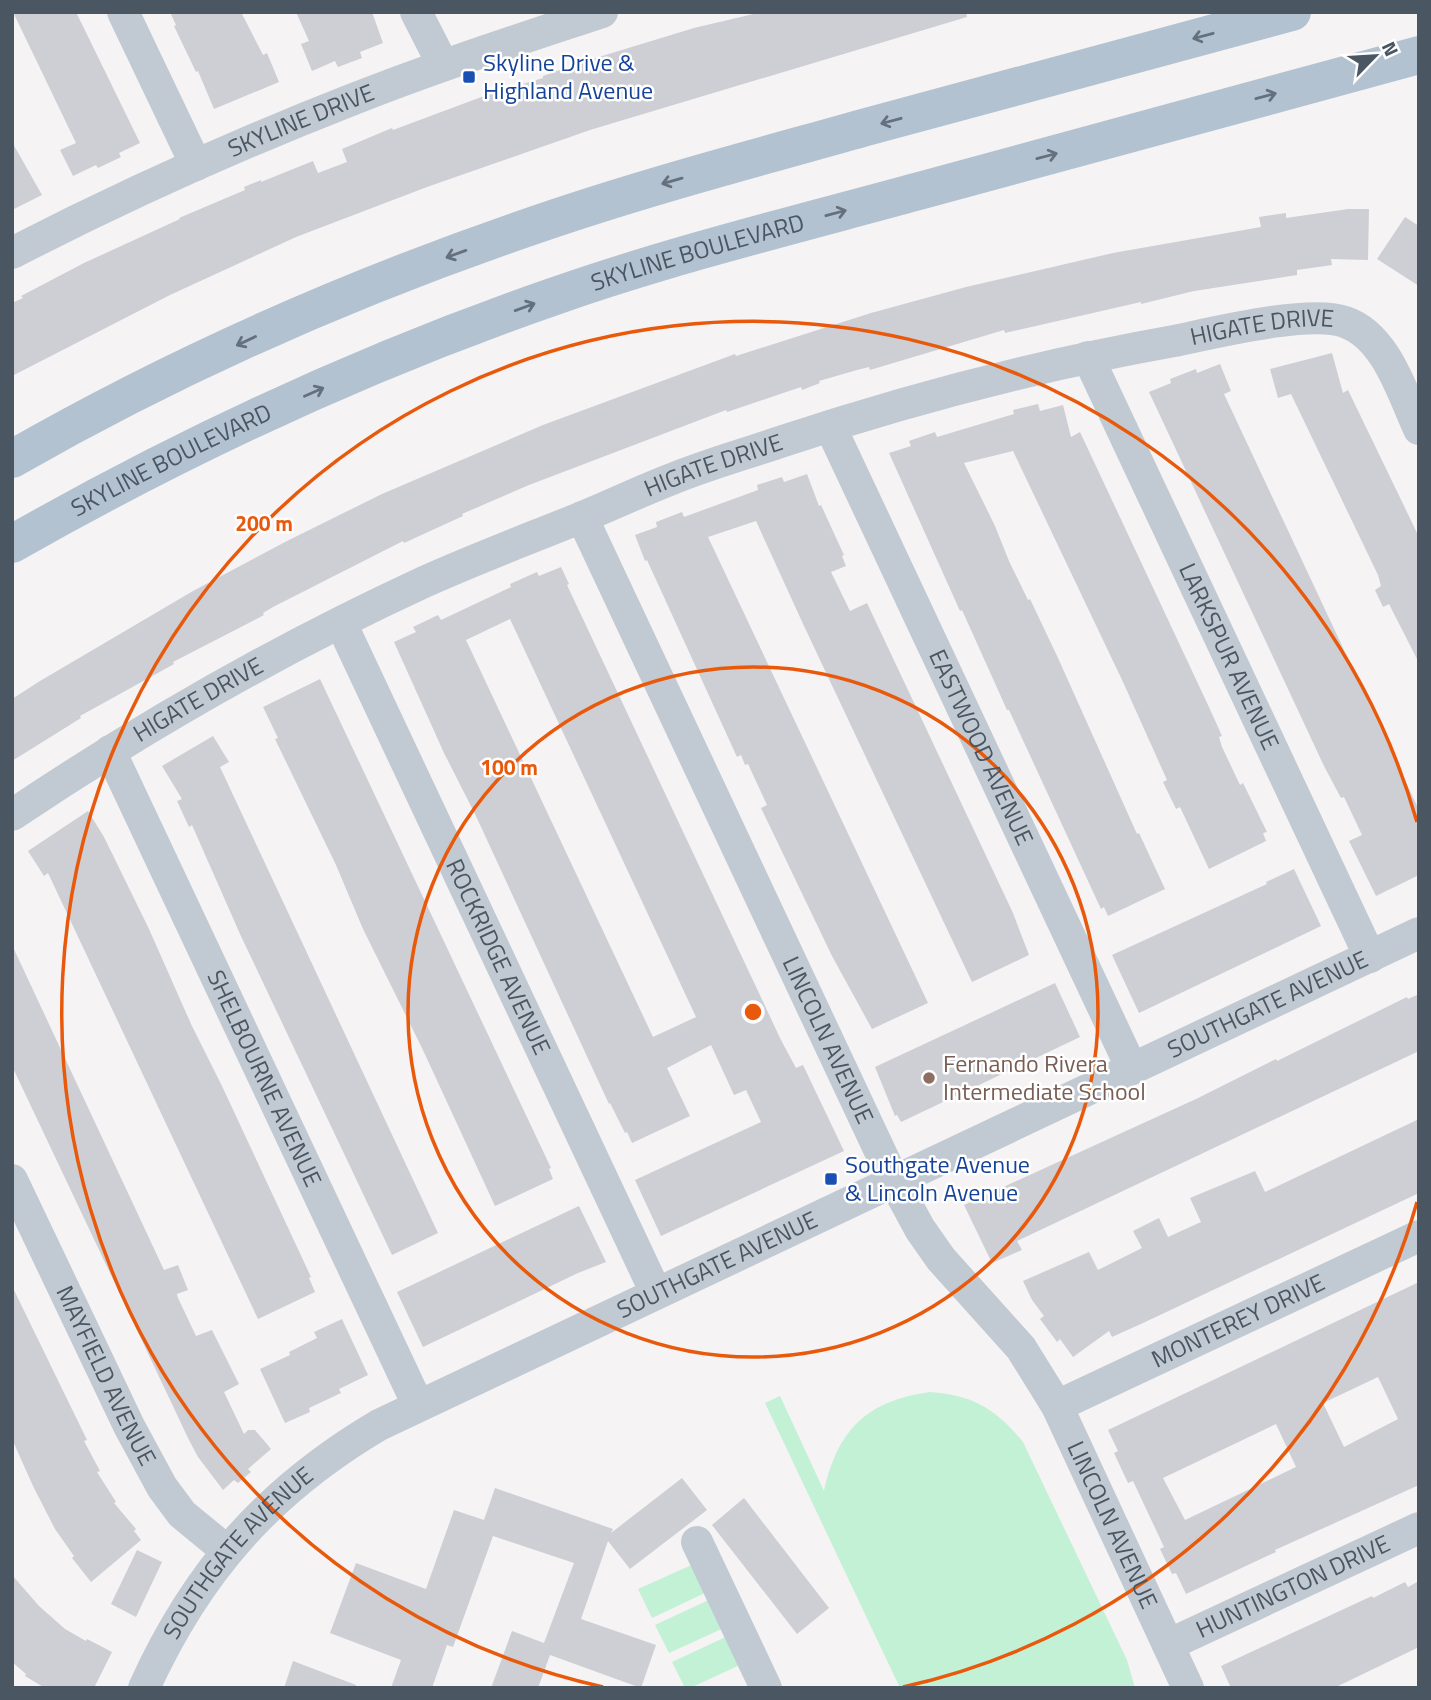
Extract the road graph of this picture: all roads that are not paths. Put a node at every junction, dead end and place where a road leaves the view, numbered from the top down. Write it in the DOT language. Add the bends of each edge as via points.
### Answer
graph roads {
  1 [pos="123,12"];
  2 [pos="416,12"];
  3 [pos="603,12"];
  4 [pos="1293,12"];
  5 [pos="1419,55"];
  6 [pos="443,65"];
  7 [pos="196,165"];
  8 [pos="12,253"];
  9 [pos="1088,357"];
  10 [pos="830,426"];
  11 [pos="1419,429"];
  12 [pos="12,459"];
  13 [pos="582,517"];
  14 [pos="12,544"];
  15 [pos="341,623"];
  16 [pos="110,751"];
  17 [pos="12,815"];
  18 [pos="1419,933"];
  19 [pos="1370,957"];
  20 [pos="1132,1069"];
  21 [pos="12,1180"];
  22 [pos="894,1181"];
  23 [pos="1419,1236"];
  24 [pos="656,1293"];
  25 [pos="418,1405"];
  26 [pos="1057,1406"];
  27 [pos="1419,1528"];
  28 [pos="697,1542"];
  29 [pos="227,1551"];
  30 [pos="1168,1645"];
  31 [pos="144,1688"];
  32 [pos="766,1688"];
  33 [pos="1188,1688"];
  1 -- 7 [label="street"];
  2 -- 6 [label="street"];
  3 -- 6 [label="street, SKYLINE DRIVE"];
  4 -- 12 [label="main road, one-way" via="737,163 528,227 281,324"];
  14 -- 5 [label="main road, SKYLINE BOULEVARD, one-way" via="270,411 555,296 765,233"];
  6 -- 7 [label="street, SKYLINE DRIVE"];
  7 -- 8 [label="street, SKYLINE DRIVE"];
  9 -- 10 [label="street, HIGATE DRIVE"];
  9 -- 11 [label="street, HIGATE DRIVE" via="1309,318 1334,318 1360,329 1377,344"];
  9 -- 19 [label="street, LARKSPUR AVENUE"];
  10 -- 13 [label="street, HIGATE DRIVE" via="673,478"];
  10 -- 20 [label="street, EASTWOOD AVENUE"];
  13 -- 15 [label="street, HIGATE DRIVE" via="481,557"];
  13 -- 22 [label="street, LINCOLN AVENUE"];
  15 -- 16 [label="street, HIGATE DRIVE"];
  15 -- 24 [label="street, ROCKRIDGE AVENUE"];
  16 -- 17 [label="street, HIGATE DRIVE"];
  16 -- 25 [label="street, SHELBOURNE AVENUE"];
  18 -- 19 [label="street, SOUTHGATE AVENUE"];
  19 -- 20 [label="street, SOUTHGATE AVENUE"];
  20 -- 22 [label="street, SOUTHGATE AVENUE"];
  21 -- 29 [label="street, MAYFIELD AVENUE" via="162,1487 182,1514"];
  22 -- 24 [label="street, SOUTHGATE AVENUE"];
  22 -- 26 [label="street, LINCOLN AVENUE" via="941,1259 1021,1348"];
  23 -- 26 [label="street, MONTEREY DRIVE"];
  24 -- 25 [label="street, SOUTHGATE AVENUE"];
  25 -- 29 [label="street, SOUTHGATE AVENUE" via="316,1465"];
  26 -- 30 [label="street, LINCOLN AVENUE"];
  27 -- 30 [label="street, HUNTINGTON DRIVE"];
  28 -- 32 [label="street"];
  29 -- 31 [label="street, SOUTHGATE AVENUE" via="189,1604"];
  30 -- 33 [label="street, LINCOLN AVENUE"];
}
